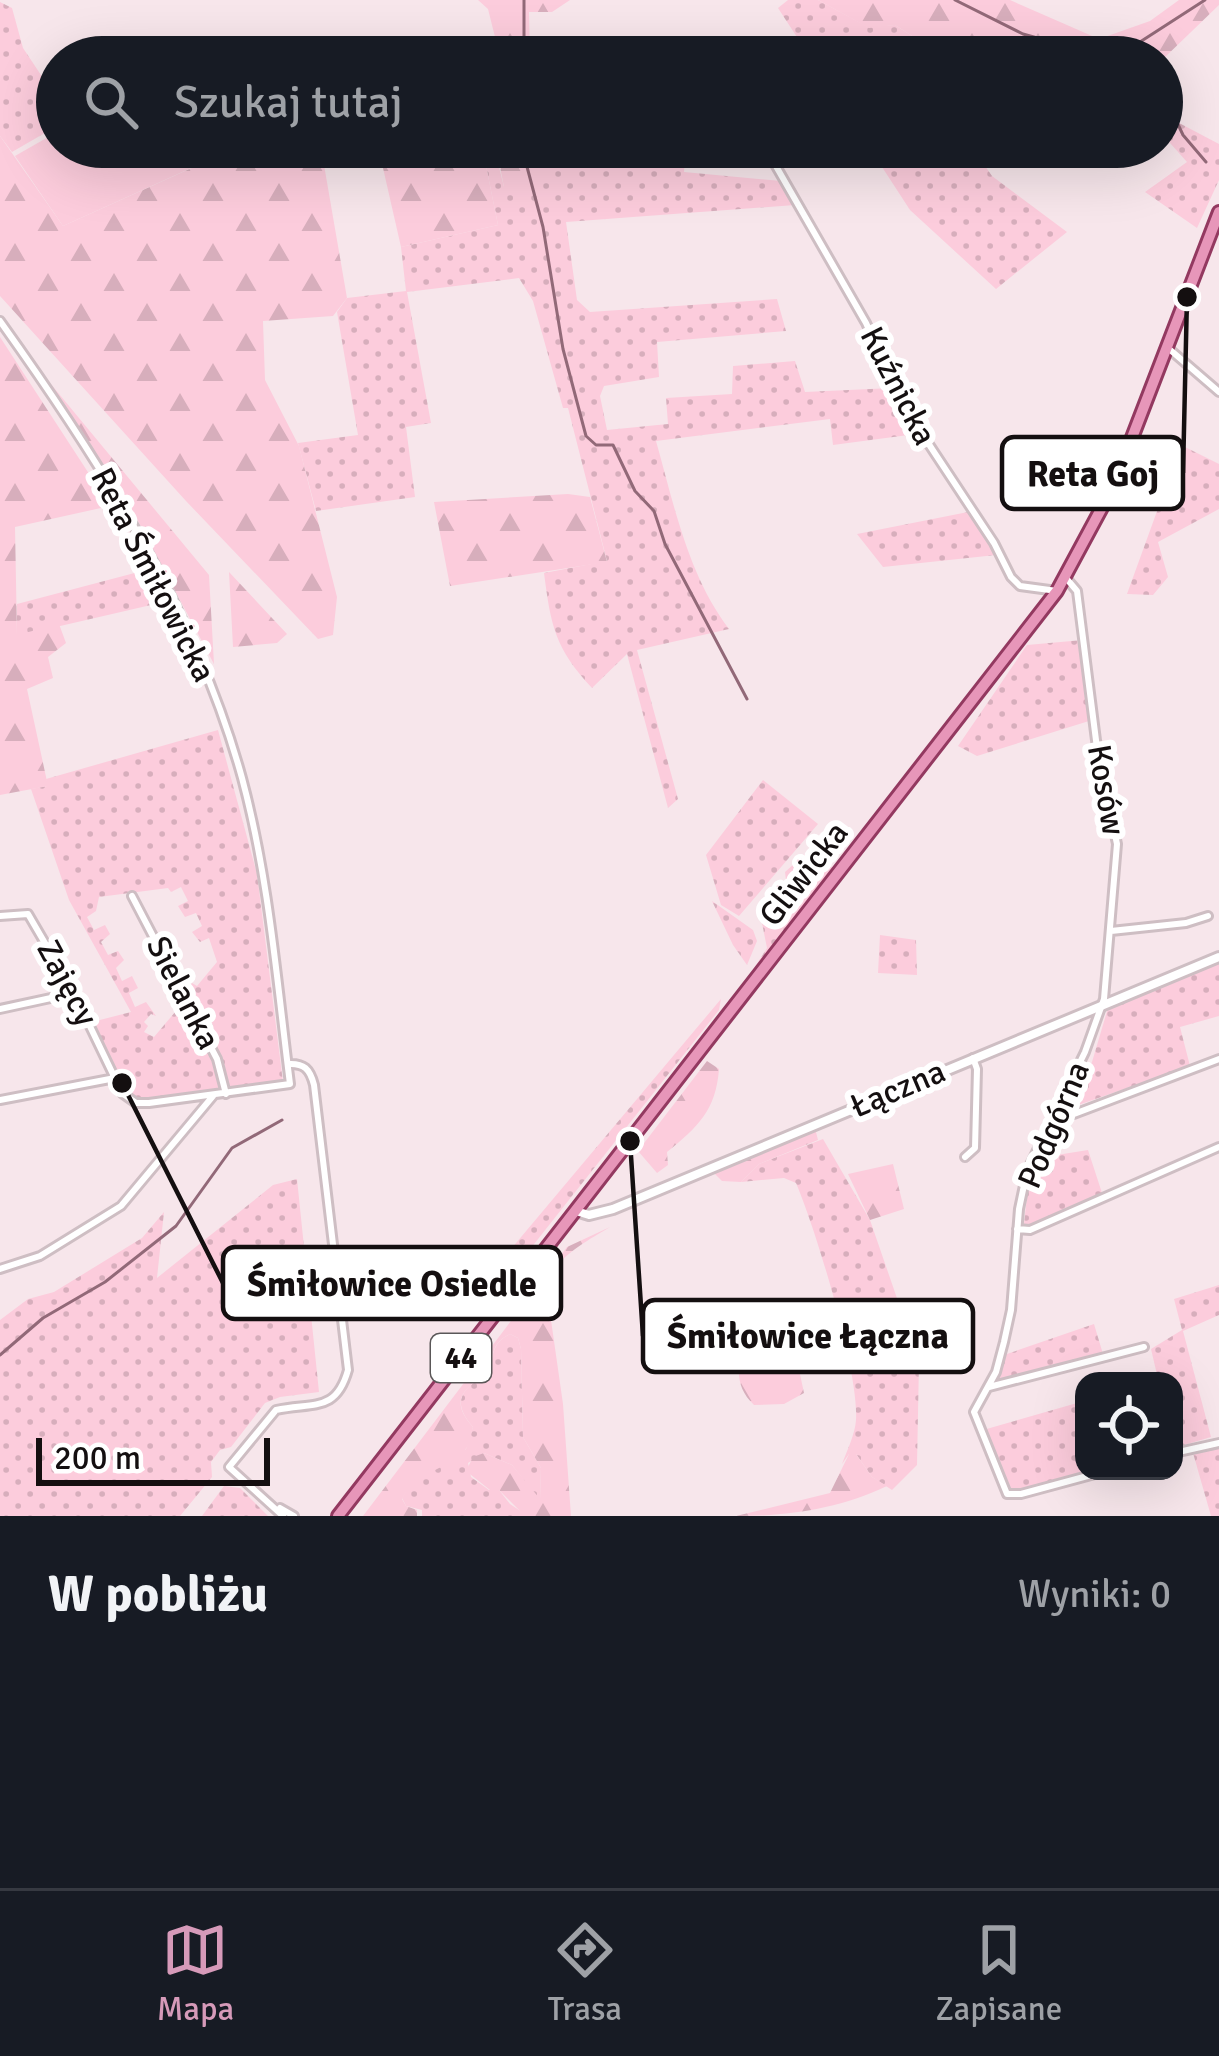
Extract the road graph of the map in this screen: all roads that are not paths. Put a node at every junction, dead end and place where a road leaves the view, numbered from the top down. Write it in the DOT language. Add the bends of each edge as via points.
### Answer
graph roads {
  1 [pos="777,168"];
  2 [pos="1219,212"];
  3 [pos="0,321"];
  4 [pos="1168,348"];
  5 [pos="1219,392"];
  6 [pos="1066,578"];
  7 [pos="1057,591"];
  8 [pos="131,896"];
  9 [pos="0,916"];
  10 [pos="1208,916"];
  11 [pos="1112,931"];
  12 [pos="1219,957"];
  13 [pos="74,993"];
  14 [pos="1101,1006"];
  15 [pos="0,1009"];
  16 [pos="973,1058"];
  17 [pos="1219,1059"];
  18 [pos="288,1064"];
  19 [pos="115,1078"];
  20 [pos="226,1094"];
  21 [pos="213,1096"];
  22 [pos="0,1100"];
  23 [pos="1055,1115"];
  24 [pos="1219,1147"];
  25 [pos="965,1156"];
  26 [pos="576,1211"];
  27 [pos="1017,1229"];
  28 [pos="0,1270"];
  29 [pos="1144,1347"];
  30 [pos="989,1387"];
  31 [pos="1219,1443"];
  32 [pos="1183,1452"];
  33 [pos="1075,1478"];
  34 [pos="272,1504"];
  35 [pos="283,1516"];
  36 [pos="294,1516"];
  37 [pos="338,1516"];
  1 -- 7 [label="street, Kuźnicka" via="903,404 1011,577"];
  2 -- 4 [label="main road, Gliwicka / 44"];
  3 -- 18 [label="street, Reta Śmiłowicka" via="93,458 195,641 242,778"];
  4 -- 5 [label="street"];
  4 -- 6 [label="main road, Gliwicka / 44" via="1114,487"];
  6 -- 7 [label="main road, Gliwicka / 44"];
  6 -- 11 [label="street, Kosów" via="1077,591 1114,826"];
  7 -- 26 [label="main road, Gliwicka / 44"];
  8 -- 20 [label="street, Sielanka" via="217,1059"];
  9 -- 13 [label="street, Zajęcy" via="28,914"];
  10 -- 11 [label="street"];
  11 -- 14 [label="street, Kosów"];
  12 -- 14 [label="street, Łączna"];
  13 -- 15 [label="street"];
  13 -- 19 [label="street, Zajęcy"];
  14 -- 16 [label="street, Łączna"];
  14 -- 23 [label="street, Podgórna"];
  16 -- 25 [label="street" via="975,1148"];
  16 -- 26 [label="street, Łączna" via="613,1209"];
  17 -- 23 [label="street"];
  18 -- 20 [label="street, Reta Śmiłowicka" via="290,1084"];
  18 -- 34 [label="street, Reta Śmiłowicka" via="306,1068 314,1085 348,1370 343,1389 327,1402 276,1410 229,1467"];
  19 -- 21 [label="street" via="136,1103"];
  19 -- 22 [label="street"];
  20 -- 21 [label="street"];
  21 -- 28 [label="street" via="121,1206 40,1256"];
  23 -- 27 [label="street, Podgórna" via="1028,1171"];
  24 -- 27 [label="street"];
  26 -- 37 [label="main road, Gliwicka / 44"];
  27 -- 30 [label="street, Podgórna" via="1011,1310"];
  29 -- 30 [label="street"];
  30 -- 33 [label="street, Podgórna" via="974,1412 1007,1494"];
  31 -- 32 [label="street"];
  34 -- 35 [label="street"];
  34 -- 36 [label="street"];
}
